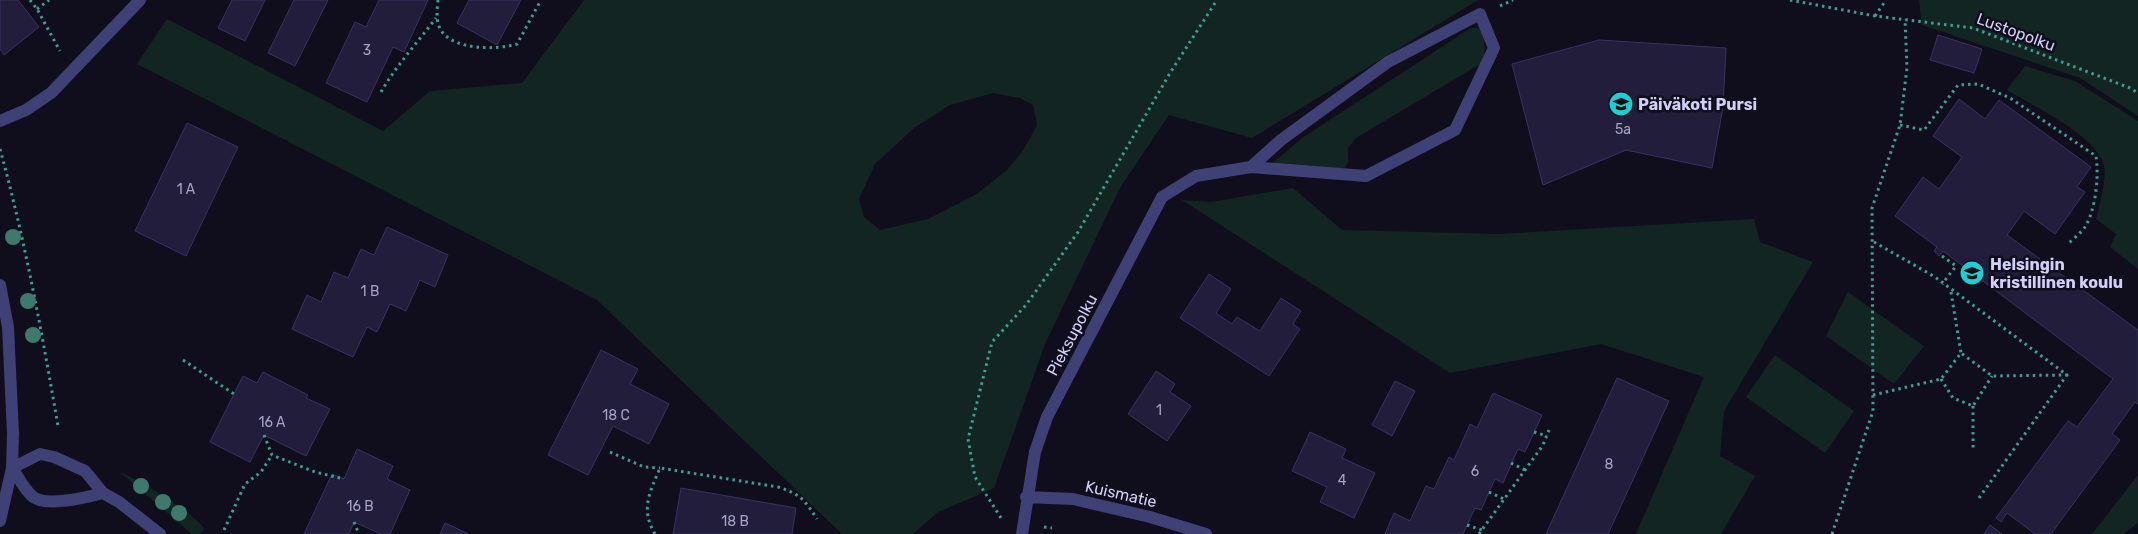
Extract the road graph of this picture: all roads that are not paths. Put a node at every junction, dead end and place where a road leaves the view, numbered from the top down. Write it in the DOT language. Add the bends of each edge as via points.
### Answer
graph roads {
  1 [pos="140,0"];
  2 [pos="0,120"];
  3 [pos="1252,167"];
  4 [pos="0,284"];
  5 [pos="5,353"];
  6 [pos="12,468"];
  7 [pos="103,493"];
  8 [pos="1026,497"];
  9 [pos="0,521"];
  10 [pos="160,534"];
  11 [pos="1022,534"];
  12 [pos="1206,534"];
  1 -- 2 [label="street" via="51,93 26,110"];
  3 -- 3 [label="street" via="1281,140 1388,62 1480,14 1494,48 1455,130 1366,176"];
  3 -- 8 [label="street, Pieksupolku" via="1196,176 1162,197 1048,417 1035,452"];
  4 -- 5 [label="street" via="8,327"];
  5 -- 6 [label="street" via="13,416"];
  6 -- 7 [label="street" via="32,497 43,501 79,499"];
  6 -- 7 [label="street" via="40,454 54,457 85,471"];
  6 -- 9 [label="street"];
  7 -- 10 [label="street"];
  8 -- 11 [label="street, Pieksupolku"];
  8 -- 12 [label="street, Kuismatie" via="1073,499"];
}
